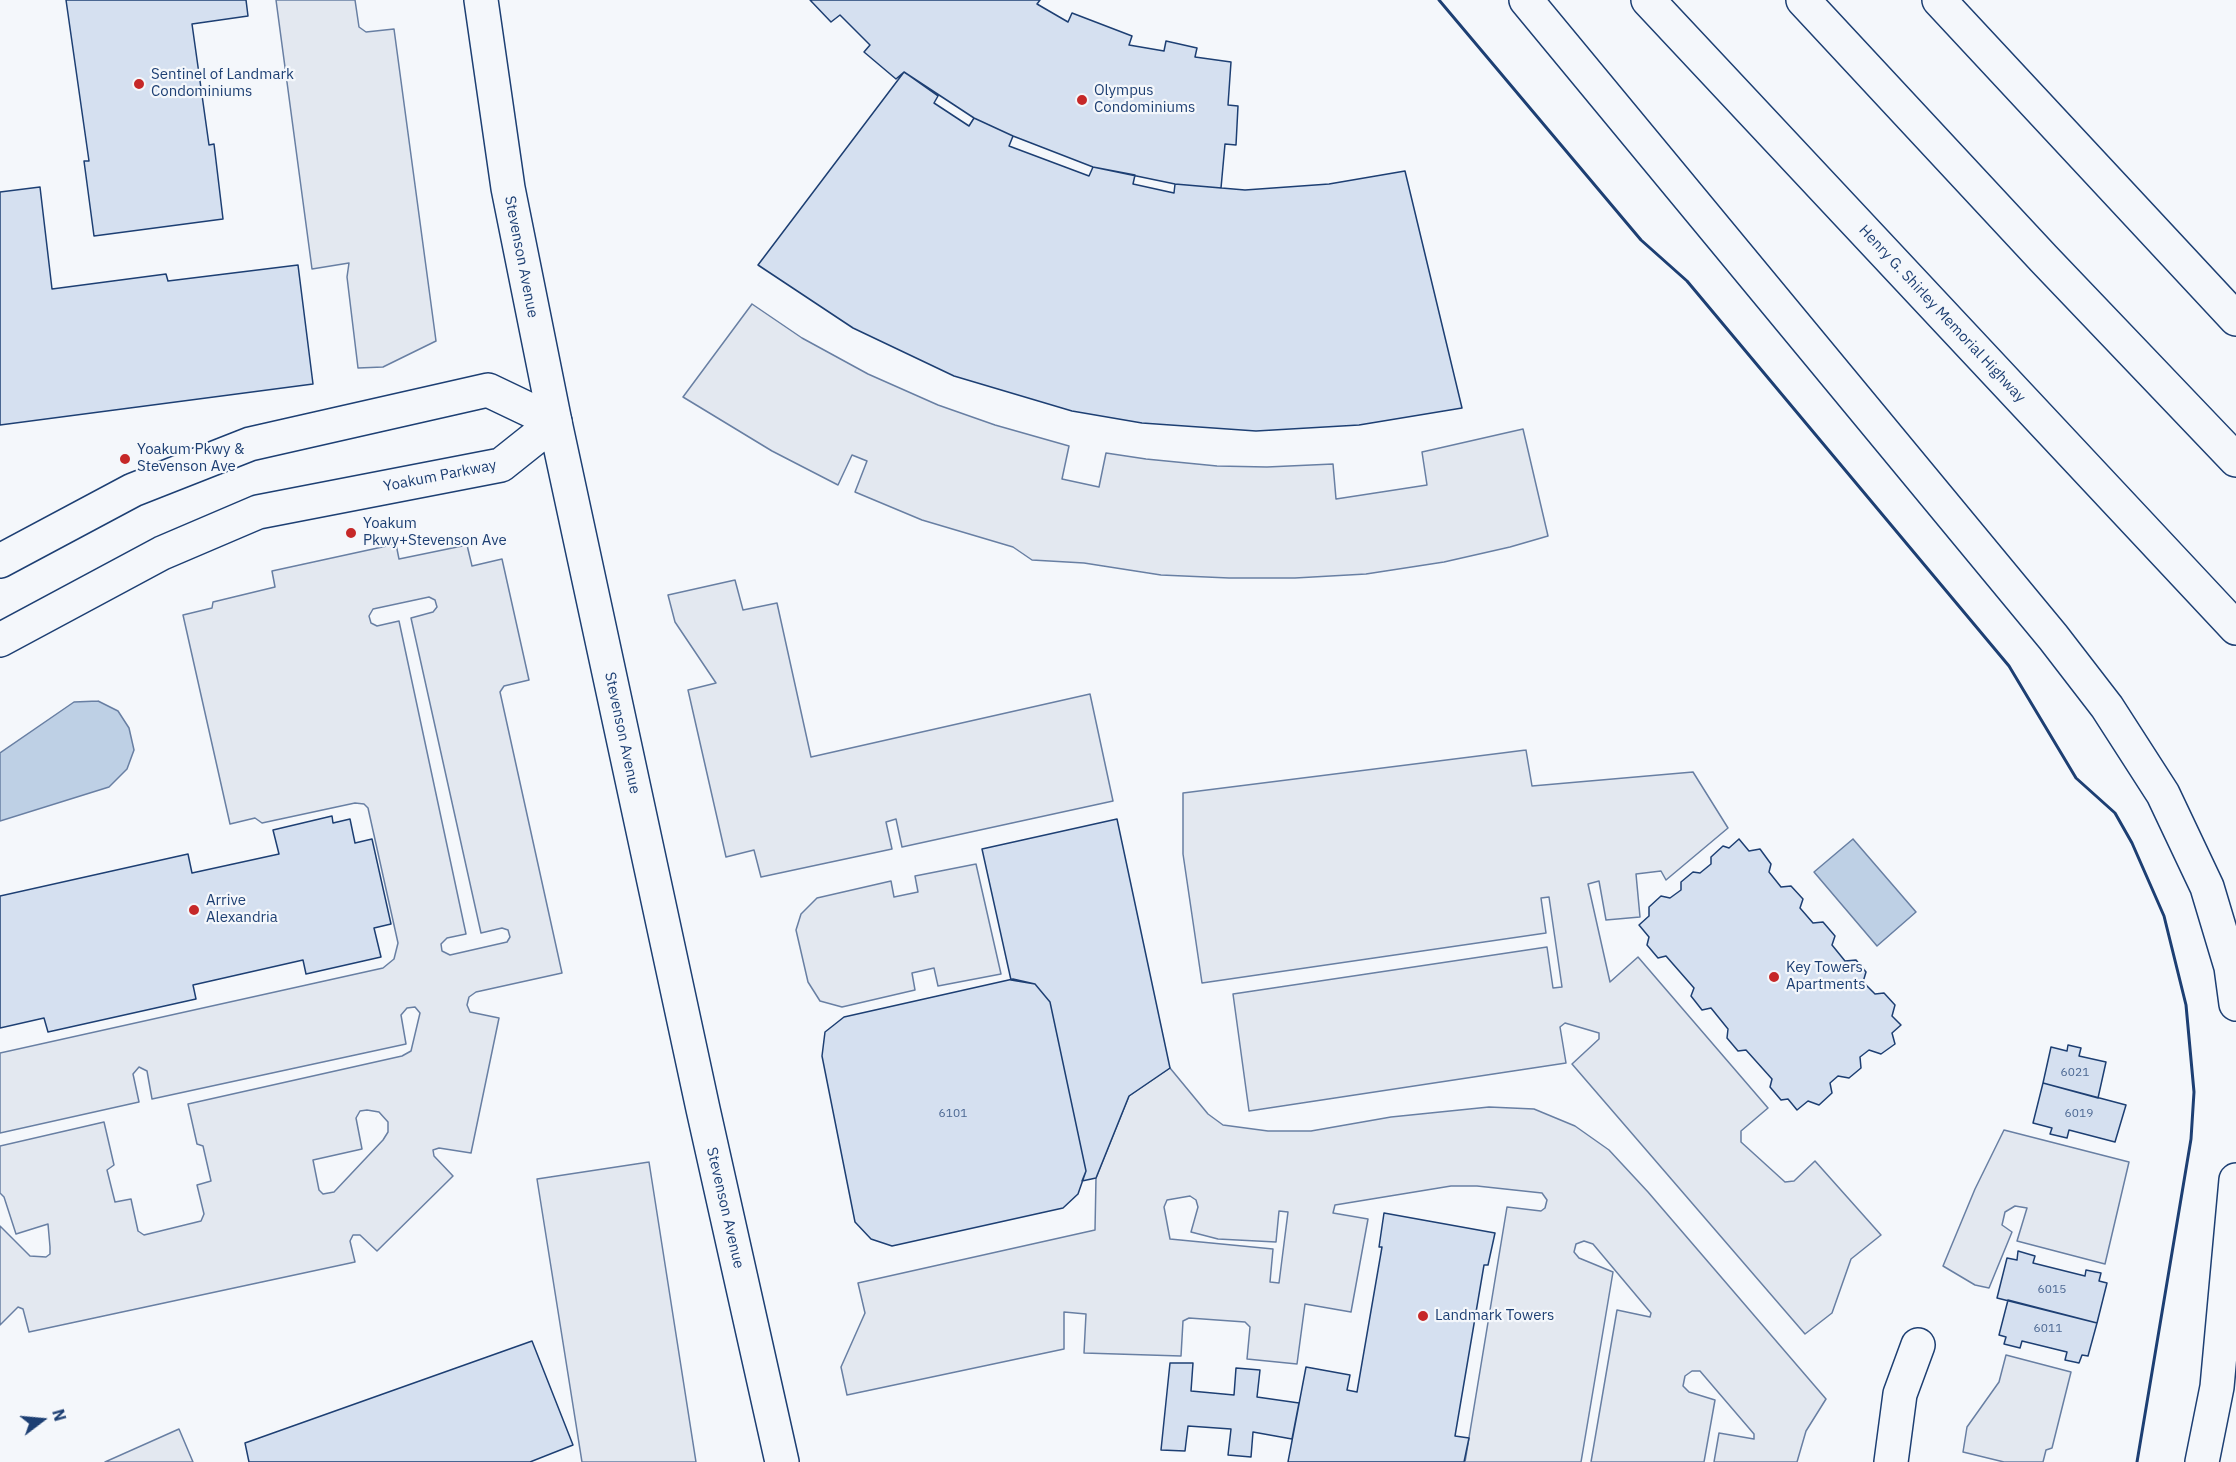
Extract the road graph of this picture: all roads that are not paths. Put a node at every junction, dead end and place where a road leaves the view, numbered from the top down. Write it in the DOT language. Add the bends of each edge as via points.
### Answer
graph roads {
  1 [pos="481,0"];
  2 [pos="1526,0"];
  3 [pos="1648,0"];
  4 [pos="1803,0"];
  5 [pos="1939,0"];
  6 [pos="2236,319"];
  7 [pos="555,422"];
  8 [pos="2236,460"];
  9 [pos="0,561"];
  10 [pos="2236,628"];
  11 [pos="0,640"];
  12 [pos="2236,1004"];
  13 [pos="2236,1180"];
  14 [pos="1918,1345"];
  15 [pos="782,1462"];
  16 [pos="1891,1462"];
  17 [pos="2202,1462"];
  1 -- 7 [label="main road, Stevenson Avenue" via="508,188"];
  2 -- 12 [label="main road" via="2108,707 2163,794 2207,887 2231,967"];
  3 -- 10 [label="main road, Henry G. Shirley Memorial Highway"];
  4 -- 8 [label="main road"];
  5 -- 6 [label="main road"];
  7 -- 9 [label="main road" via="488,390 250,444 133,490"];
  7 -- 11 [label="main road, Yoakum Parkway" via="501,465 258,513 162,553"];
  7 -- 15 [label="main road, Stevenson Avenue"];
  13 -- 17 [label="main road" via="2217,1387"];
  14 -- 16 [label="main road" via="1900,1394"];
}
